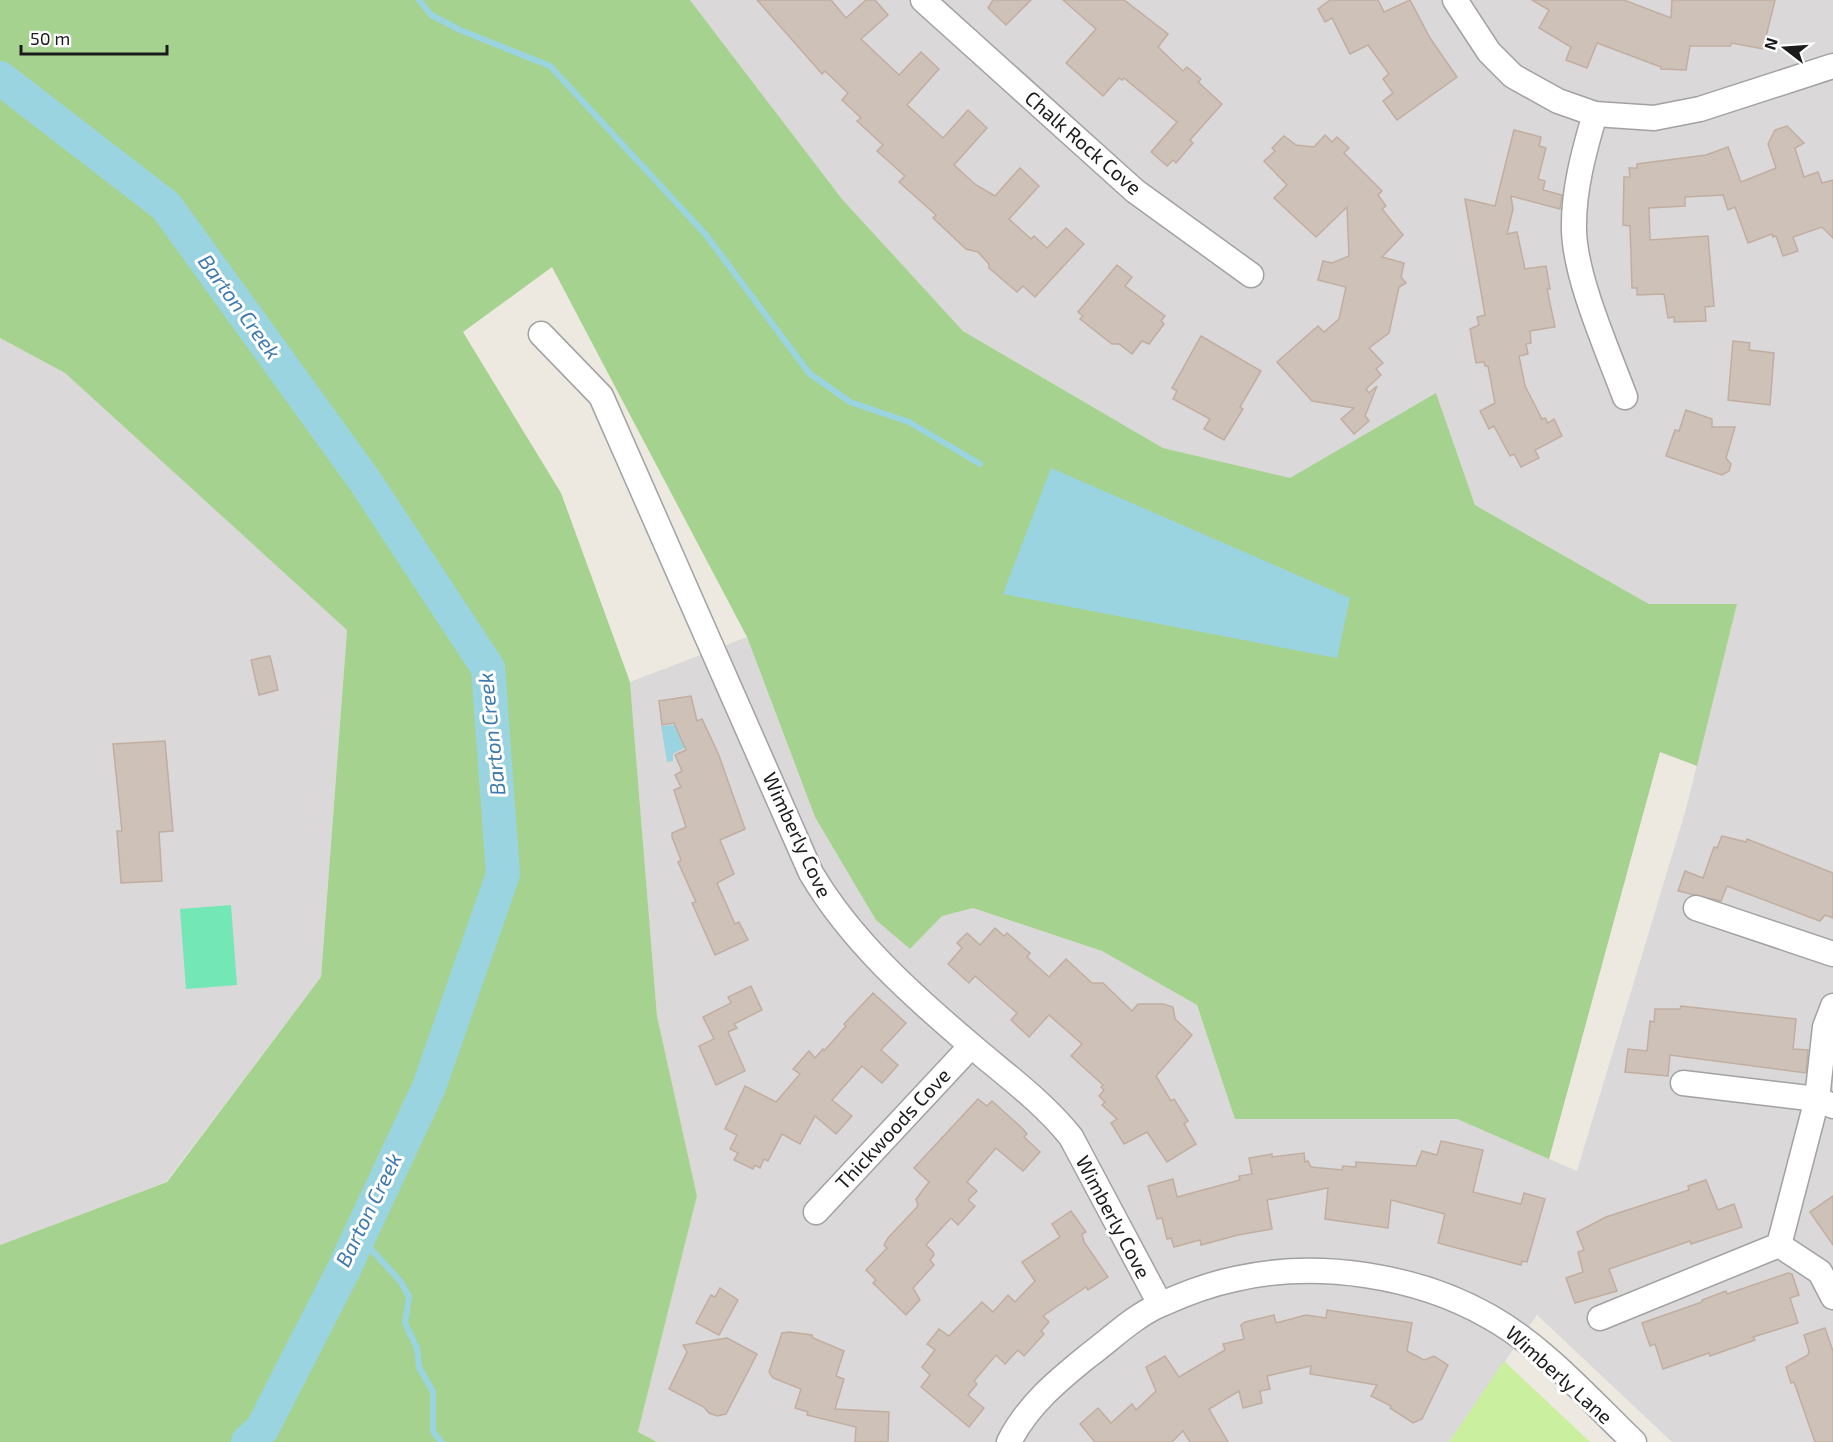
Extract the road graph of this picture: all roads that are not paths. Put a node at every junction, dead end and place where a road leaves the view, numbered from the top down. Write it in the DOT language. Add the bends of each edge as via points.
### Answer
graph roads {
  1 [pos="923,0"];
  2 [pos="1455,0"];
  3 [pos="1833,66"];
  4 [pos="1595,114"];
  5 [pos="1251,275"];
  6 [pos="541,334"];
  7 [pos="1625,397"];
  8 [pos="1696,908"];
  9 [pos="1833,954"];
  10 [pos="1833,1006"];
  11 [pos="971,1046"];
  12 [pos="1683,1083"];
  13 [pos="1825,1102"];
  14 [pos="816,1212"];
  15 [pos="1779,1245"];
  16 [pos="1833,1297"];
  17 [pos="1160,1304"];
  18 [pos="1600,1318"];
  19 [pos="1008,1442"];
  20 [pos="1634,1442"];
  1 -- 5 [label="street, Chalk Rock Cove" via="1135,191"];
  2 -- 4 [label="street" via="1489,52 1513,76 1558,101"];
  3 -- 4 [label="street" via="1700,110 1654,118"];
  4 -- 7 [label="street" via="1579,179 1574,231 1585,287"];
  6 -- 11 [label="street, Wimberly Cove" via="601,396 811,873 829,904 867,950"];
  8 -- 9 [label="street"];
  10 -- 13 [label="street" via="1825,1027"];
  11 -- 14 [label="street, Thickwoods Cove"];
  11 -- 17 [label="street, Wimberly Cove" via="1053,1114 1071,1137"];
  12 -- 13 [label="street"];
  13 -- 15 [label="street"];
  15 -- 16 [label="street" via="1820,1272"];
  15 -- 18 [label="street"];
  17 -- 19 [label="street, Wimberly Lane" via="1047,1389"];
  17 -- 20 [label="street, Wimberly Lane" via="1235,1279 1302,1271 1368,1276 1440,1293 1516,1332"];
}
